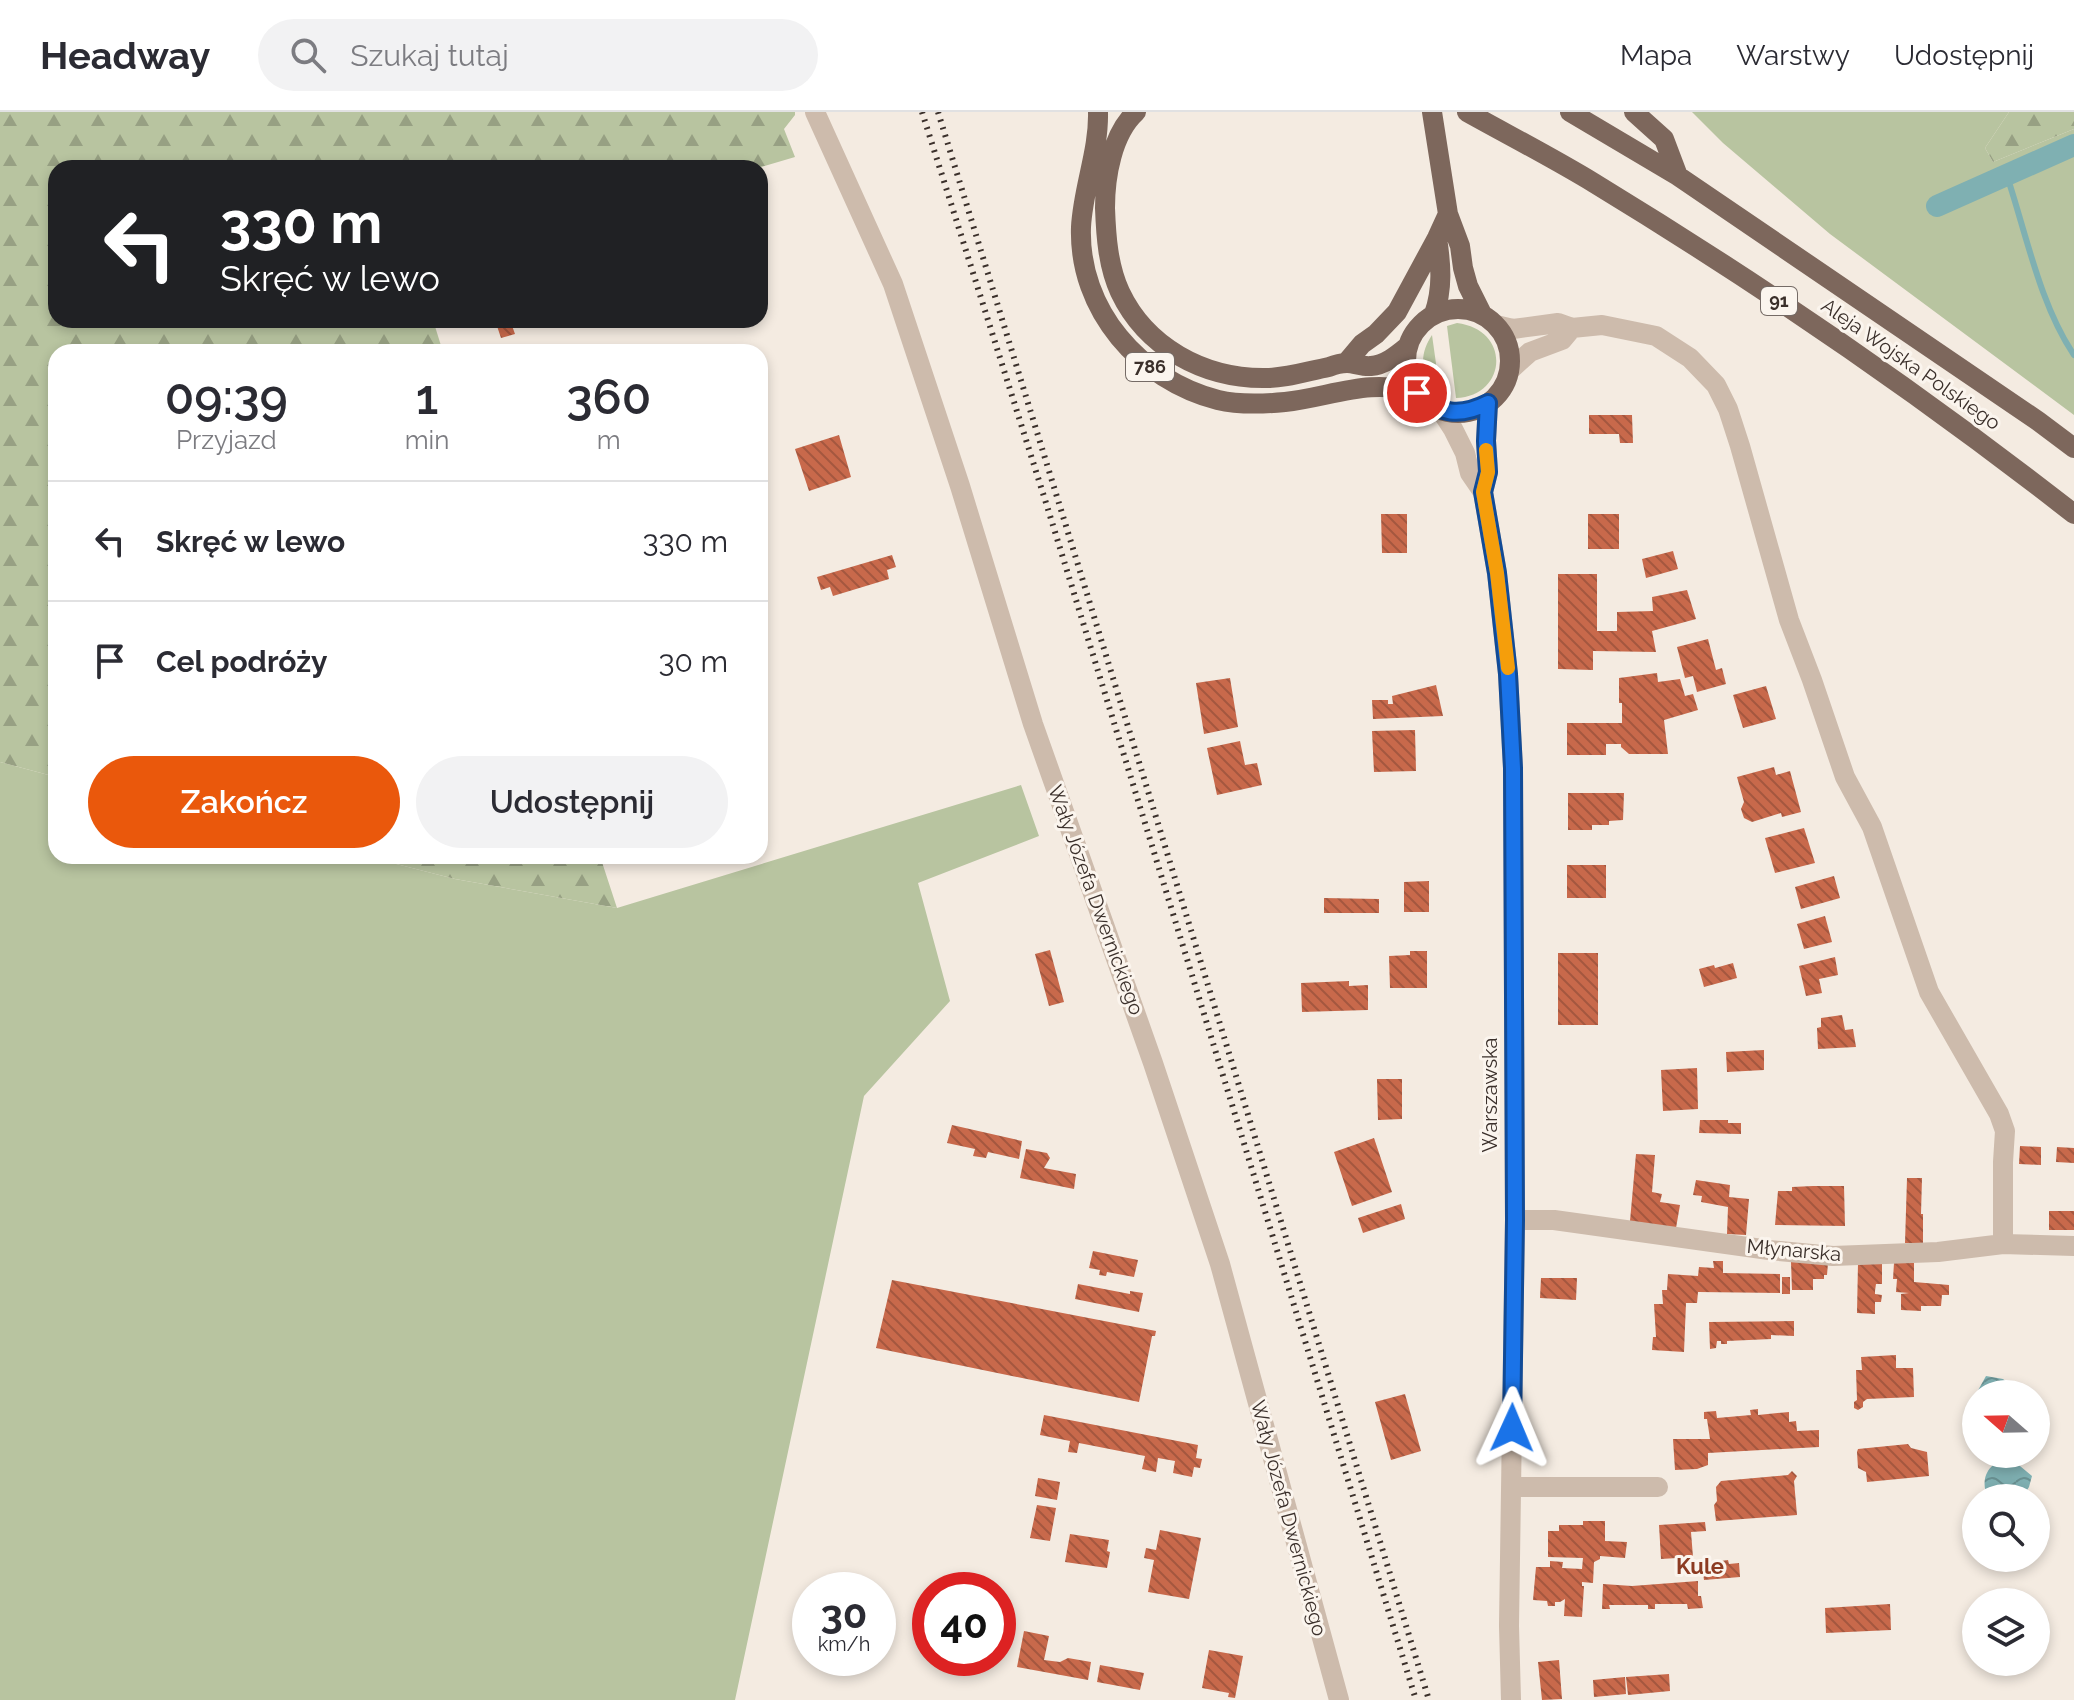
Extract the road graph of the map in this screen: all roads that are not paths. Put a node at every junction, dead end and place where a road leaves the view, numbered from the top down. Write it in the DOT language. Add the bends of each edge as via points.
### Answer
graph roads {
  1 [pos="815,112"];
  2 [pos="1098,112"];
  3 [pos="1121,112"];
  4 [pos="1128,112"];
  5 [pos="1136,112"];
  6 [pos="1432,112"];
  7 [pos="1467,112"];
  8 [pos="1570,112"];
  9 [pos="1634,112"];
  10 [pos="1678,176"];
  11 [pos="1448,214"];
  12 [pos="1437,238"];
  13 [pos="1434,314"];
  14 [pos="1489,319"];
  15 [pos="1572,328"];
  16 [pos="1408,346"];
  17 [pos="1346,363"];
  18 [pos="1510,370"];
  19 [pos="1417,393"];
  20 [pos="1488,403"];
  21 [pos="1440,409"];
  22 [pos="2074,448"];
  23 [pos="1483,492"];
  24 [pos="2074,514"];
  25 [pos="1515,1220"];
  26 [pos="2003,1244"];
  27 [pos="2074,1246"];
  28 [pos="1511,1487"];
  29 [pos="1658,1487"];
  30 [pos="1339,1700"];
  31 [pos="1511,1700"];
  1 -- 30 [label="street, Wały Józefa Dwernickiego" via="893,284 1033,724 1220,1264"];
  2 -- 19 [label="main road, 786" via="1084,194 1084,259 1101,311 1144,363 1193,391 1257,404 1360,388 1390,386"];
  3 -- 4 [label="main road"];
  5 -- 17 [label="main road" via="1116,144 1105,199 1111,265 1137,319 1182,359 1234,377 1267,379"];
  6 -- 11 [label="main road"];
  7 -- 24 [label="main road, Aleja Wojska Polskiego / 91" via="1593,183 1798,313"];
  8 -- 10 [label="main road, Aleja Wojska Polskiego"];
  9 -- 10 [label="main road" via="1664,139"];
  10 -- 22 [label="main road, Aleja Wojska Polskiego / 91"];
  11 -- 12 [label="main road"];
  11 -- 14 [label="main road" via="1468,286"];
  12 -- 13 [label="main road" via="1442,269"];
  12 -- 17 [label="main road" via="1397,312"];
  13 -- 14 [label="main road" via="1466,309"];
  13 -- 16 [label="main road"];
  14 -- 15 [label="street" via="1513,329 1558,323"];
  14 -- 18 [label="main road" via="1505,338"];
  15 -- 18 [label="street" via="1562,340 1530,352"];
  15 -- 26 [label="street" via="1602,325 1656,336 1690,358 1716,385 1728,409 1789,620 1845,777 1872,827 1929,992 2005,1131"];
  16 -- 17 [label="main road" via="1371,366"];
  16 -- 19 [label="main road" via="1409,379"];
  18 -- 20 [label="main road"];
  19 -- 21 [label="main road"];
  20 -- 21 [label="main road" via="1473,411"];
  20 -- 23 [label="street, Warszawska"];
  21 -- 23 [label="street, Warszawska"];
  23 -- 25 [label="street, Warszawska" via="1508,674 1513,768"];
  25 -- 26 [label="street, Młynarska" via="1554,1220 1833,1256"];
  25 -- 28 [label="street, Warszawska"];
  26 -- 27 [label="street, Młynarska"];
  28 -- 29 [label="street"];
  28 -- 31 [label="street, Warszawska"];
}
